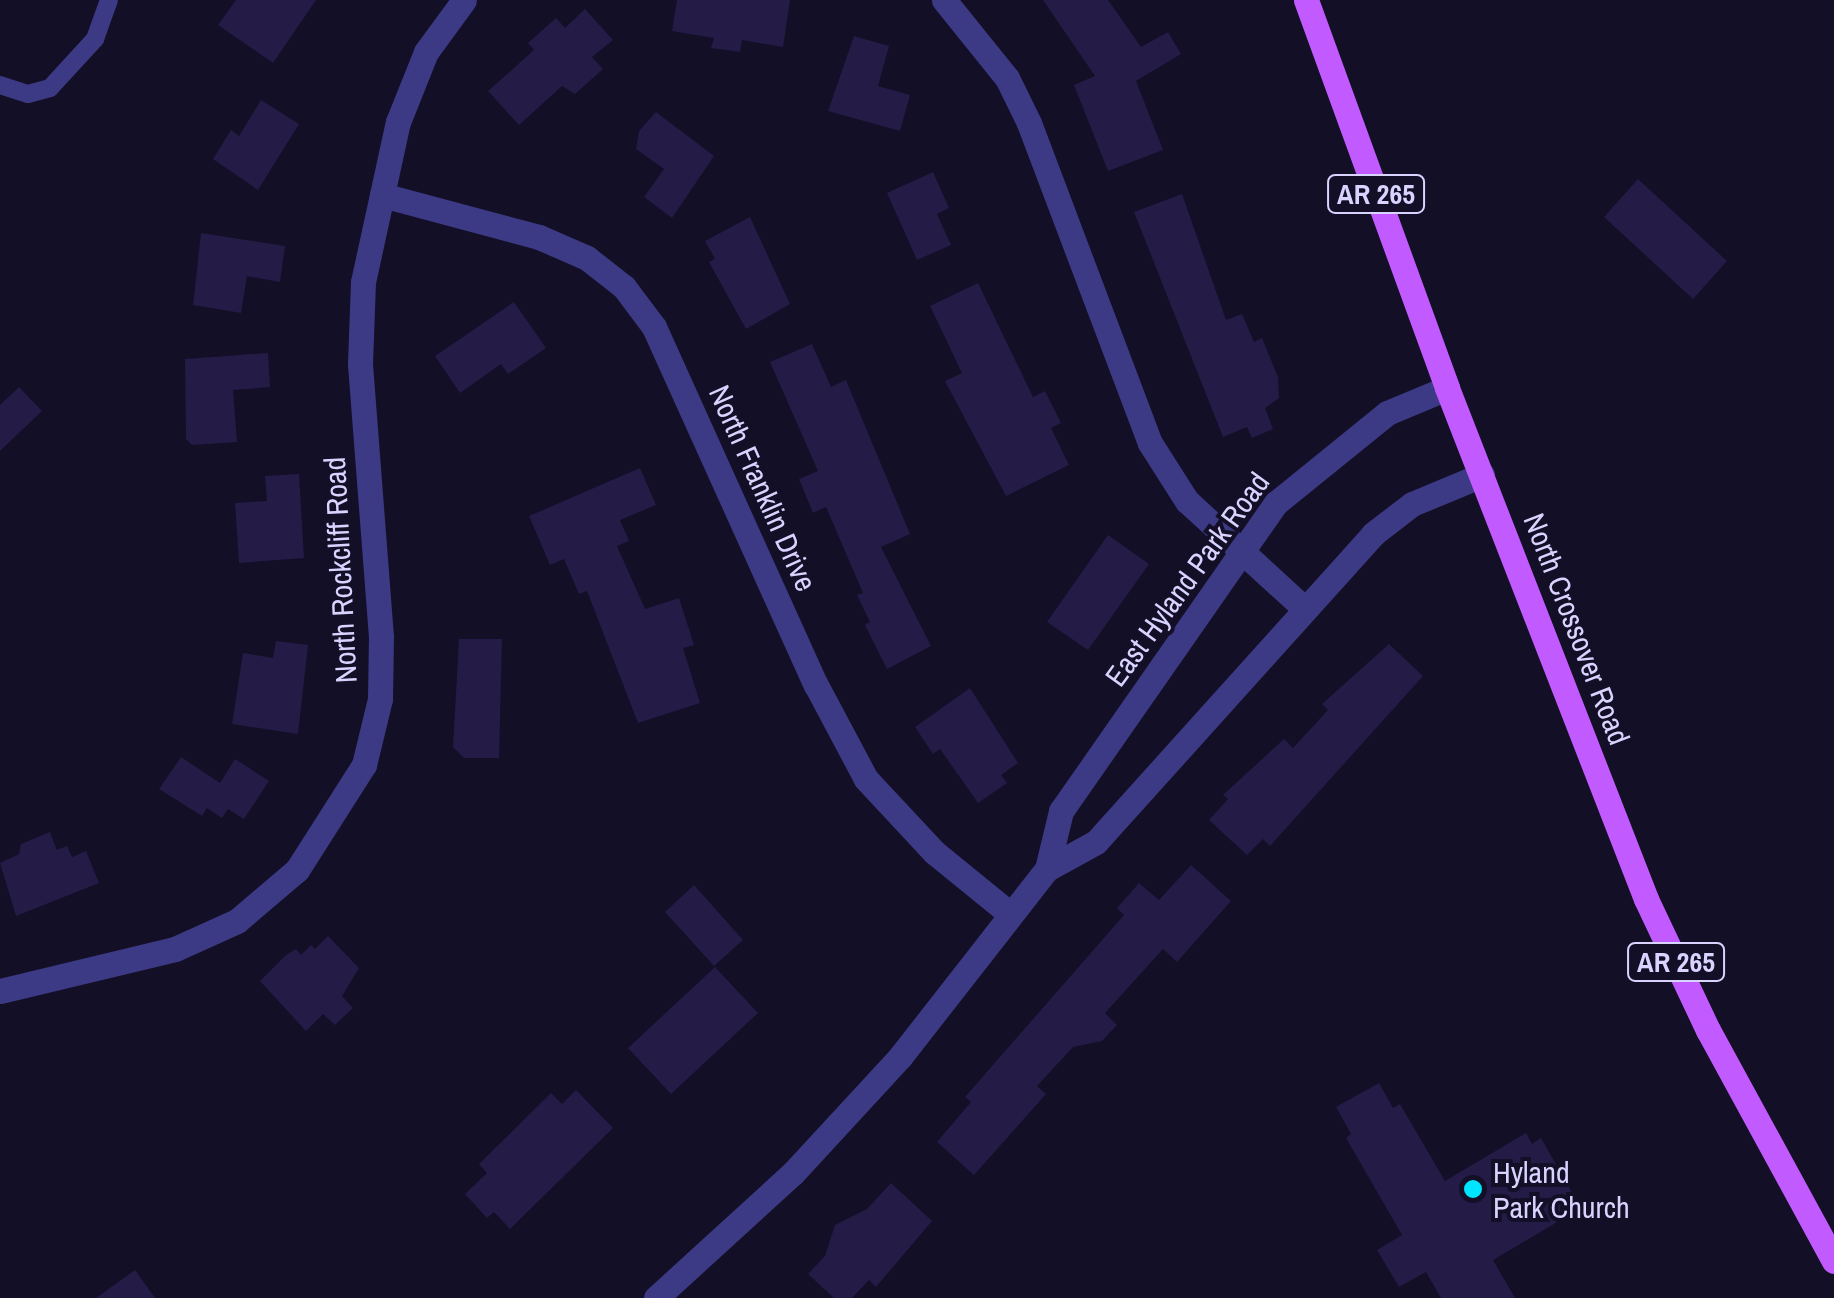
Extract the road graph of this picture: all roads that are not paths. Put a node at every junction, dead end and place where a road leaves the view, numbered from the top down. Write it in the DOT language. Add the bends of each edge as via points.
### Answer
graph roads {
  1 [pos="110,0"];
  2 [pos="464,0"];
  3 [pos="944,0"];
  4 [pos="1306,0"];
  5 [pos="0,86"];
  6 [pos="382,196"];
  7 [pos="1446,388"];
  8 [pos="1482,475"];
  9 [pos="1240,550"];
  10 [pos="1305,609"];
  11 [pos="1048,869"];
  12 [pos="1008,913"];
  13 [pos="0,991"];
  14 [pos="1834,1261"];
  15 [pos="656,1298"];
  1 -- 5 [label="lane" via="95,39 50,88 28,94"];
  2 -- 6 [label="street, North Rockcliff Road" via="426,52 398,122"];
  3 -- 9 [label="street" via="1007,78 1029,123 1150,443 1187,500"];
  4 -- 7 [label="main road, North Crossover Road / AR 265"];
  6 -- 12 [label="street, North Franklin Drive" via="539,237 586,258 624,288 654,327 816,685 866,779 934,852"];
  6 -- 13 [label="street, North Rockcliff Road" via="363,282 360,364 381,638 380,699 364,765 296,870 237,921 175,949"];
  7 -- 8 [label="main road, North Crossover Road / AR 265"];
  7 -- 9 [label="street, East Hyland Park Road" via="1387,413 1332,452 1276,503"];
  8 -- 10 [label="street, East Hyland Park Road" via="1412,504 1372,534"];
  8 -- 14 [label="main road, North Crossover Road / AR 265" via="1646,899 1708,1030"];
  9 -- 10 [label="street"];
  9 -- 11 [label="street, East Hyland Park Road" via="1061,811"];
  10 -- 11 [label="street, East Hyland Park Road" via="1096,842"];
  11 -- 12 [label="street, East Hyland Park Road"];
  12 -- 15 [label="street, East Hyland Park Road" via="900,1056 793,1172"];
}
